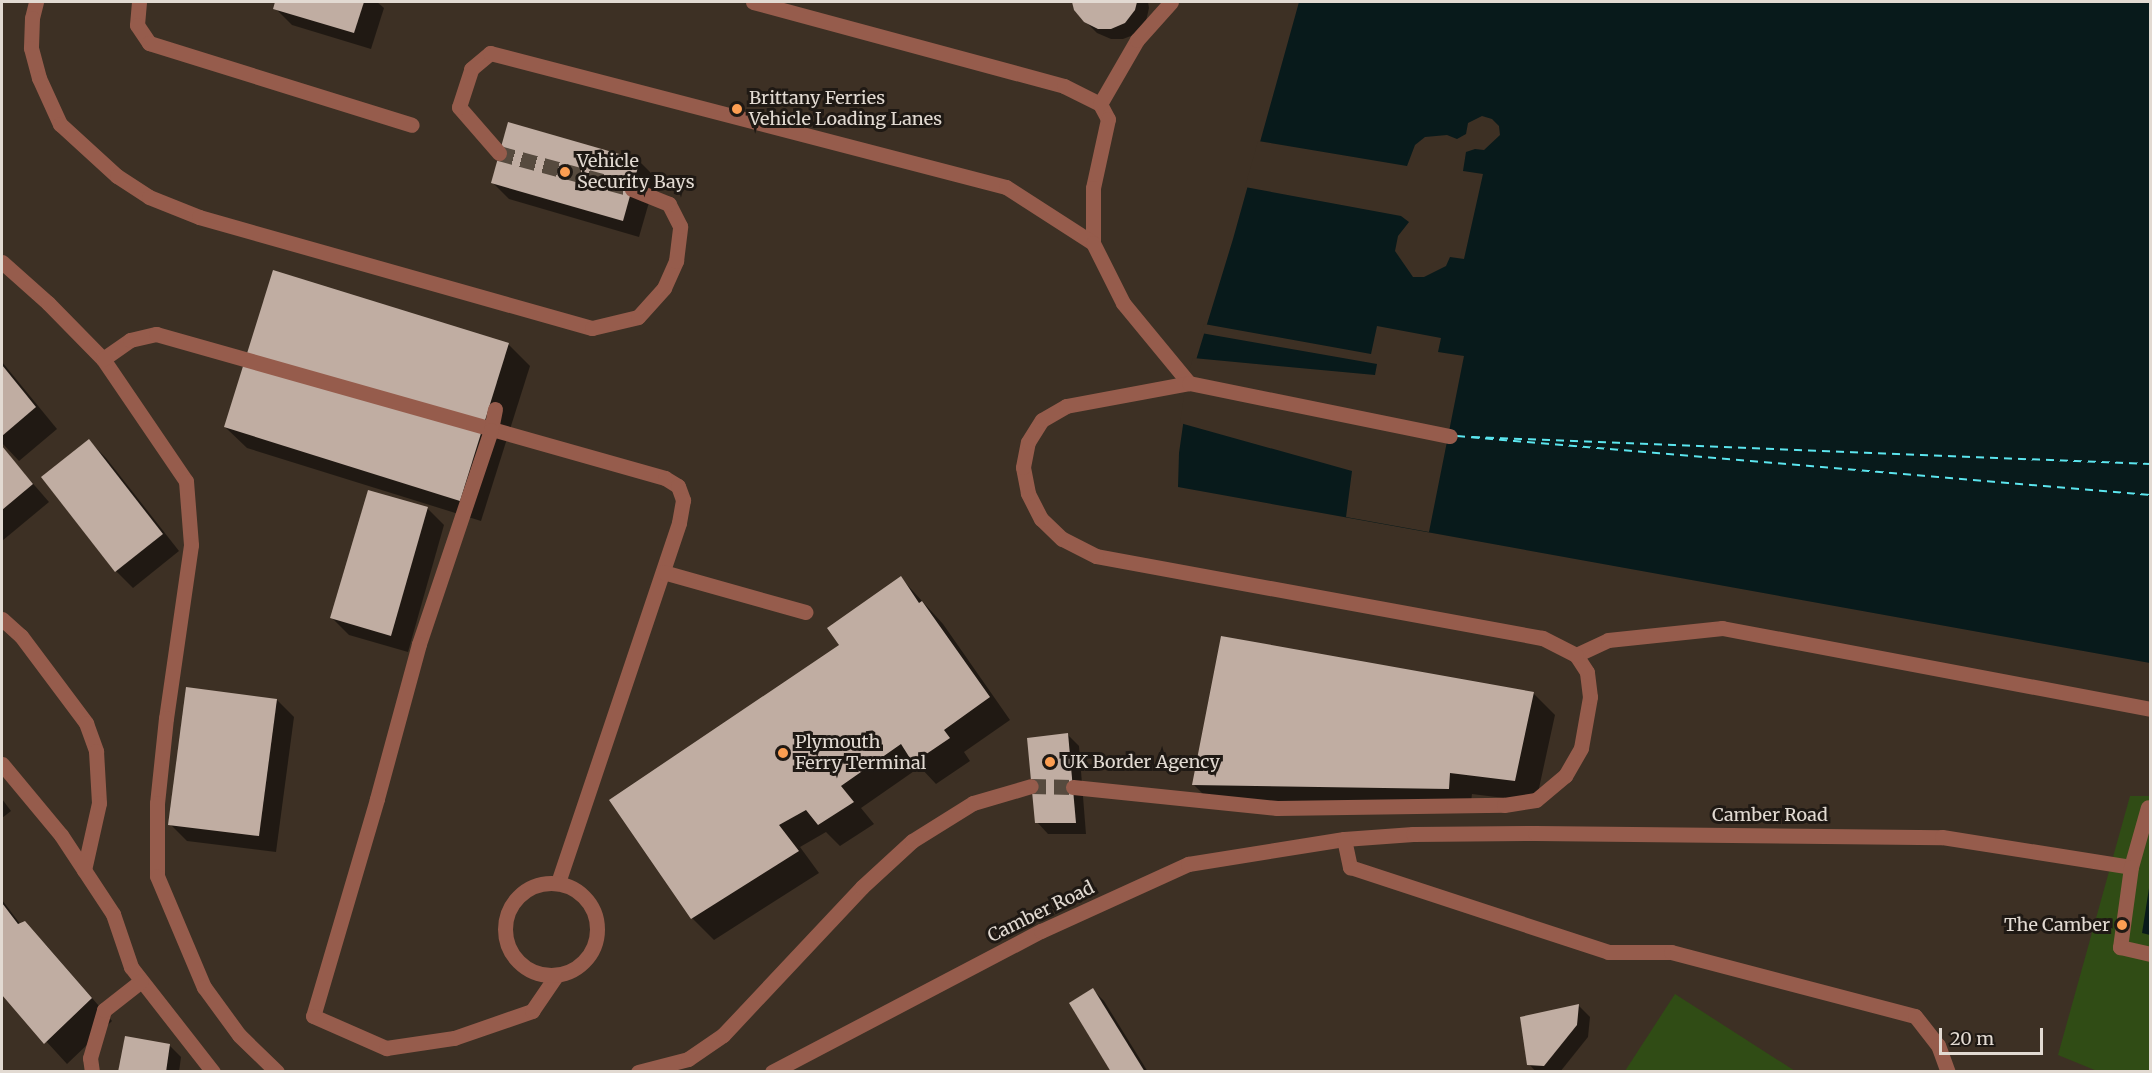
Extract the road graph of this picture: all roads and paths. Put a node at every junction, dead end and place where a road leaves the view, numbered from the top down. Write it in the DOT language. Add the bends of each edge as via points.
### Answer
graph roads {
  1 [pos="36,2"];
  2 [pos="139,2"];
  3 [pos="753,2"];
  4 [pos="1172,2"];
  5 [pos="1100,104"];
  6 [pos="412,125"];
  7 [pos="499,153"];
  8 [pos="632,189"];
  9 [pos="1093,243"];
  10 [pos="2,262"];
  11 [pos="103,359"];
  12 [pos="1189,382"];
  13 [pos="495,409"];
  14 [pos="491,430"];
  15 [pos="1450,436"];
  16 [pos="663,572"];
  17 [pos="805,612"];
  18 [pos="2,619"];
  19 [pos="1576,655"];
  20 [pos="2151,710"];
  21 [pos="2,764"];
  22 [pos="1031,786"];
  23 [pos="1073,787"];
  24 [pos="2148,807"];
  25 [pos="1344,839"];
  26 [pos="2131,867"];
  27 [pos="84,870"];
  28 [pos="558,883"];
  29 [pos="2151,954"];
  30 [pos="556,976"];
  31 [pos="141,981"];
  32 [pos="92,1071"];
  33 [pos="213,1071"];
  34 [pos="277,1071"];
  35 [pos="638,1071"];
  36 [pos="772,1071"];
  37 [pos="1948,1071"];
  1 -- 8 [label="street" via="31,48 39,78 60,124 117,176 149,196 199,217 592,328 639,317 664,288 675,261 680,226 669,204"];
  2 -- 6 [label="street" via="137,25 149,43"];
  3 -- 5 [label="street" via="1064,86"];
  4 -- 5 [label="street" via="1137,40"];
  5 -- 9 [label="street" via="1108,119 1094,188"];
  7 -- 9 [label="street" via="459,107 471,69 490,53 1006,187"];
  9 -- 12 [label="street" via="1123,303"];
  10 -- 11 [label="street"];
  11 -- 14 [label="street" via="130,340 156,334"];
  11 -- 34 [label="street" via="186,481 191,545 157,803 157,876 204,987 239,1035"];
  12 -- 15 [label="street"];
  12 -- 19 [label="street" via="1066,406 1042,420 1028,442 1023,467 1028,493 1041,519 1062,538 1096,556 1542,638"];
  13 -- 14 [label="street"];
  14 -- 16 [label="street" via="665,478 678,486 683,500"];
  14 -- 30 [label="street" via="419,644 313,1016 386,1048 454,1038 532,1011"];
  16 -- 17 [label="street"];
  16 -- 28 [label="street"];
  18 -- 27 [label="street" via="21,636 86,723 96,751 99,803"];
  19 -- 20 [label="street" via="1608,640 1722,628"];
  19 -- 23 [label="street" via="1587,672 1590,697 1581,748 1565,776 1536,800 1504,806 1277,808"];
  21 -- 27 [label="street" via="61,835"];
  22 -- 35 [label="street" via="973,803 912,841 862,887 723,1035 688,1059"];
  24 -- 26 [label="street"];
  25 -- 26 [label="street, Camber Road" via="1524,833 1942,837"];
  25 -- 36 [label="street, Camber Road" via="1188,864 1041,931"];
  25 -- 37 [label="street" via="1350,867 1608,952 1671,952 1915,1016 1938,1045"];
  26 -- 29 [label="street" via="2120,947"];
  27 -- 31 [label="street" via="113,914 131,967"];
  28 -- 30 [label="street" via="584,896 595,911 597,941 578,968"];
  28 -- 30 [label="street" via="528,890 513,903 505,935 513,955 528,968 536,974"];
  31 -- 32 [label="street" via="104,1010 90,1058"];
  31 -- 33 [label="street"];
}
